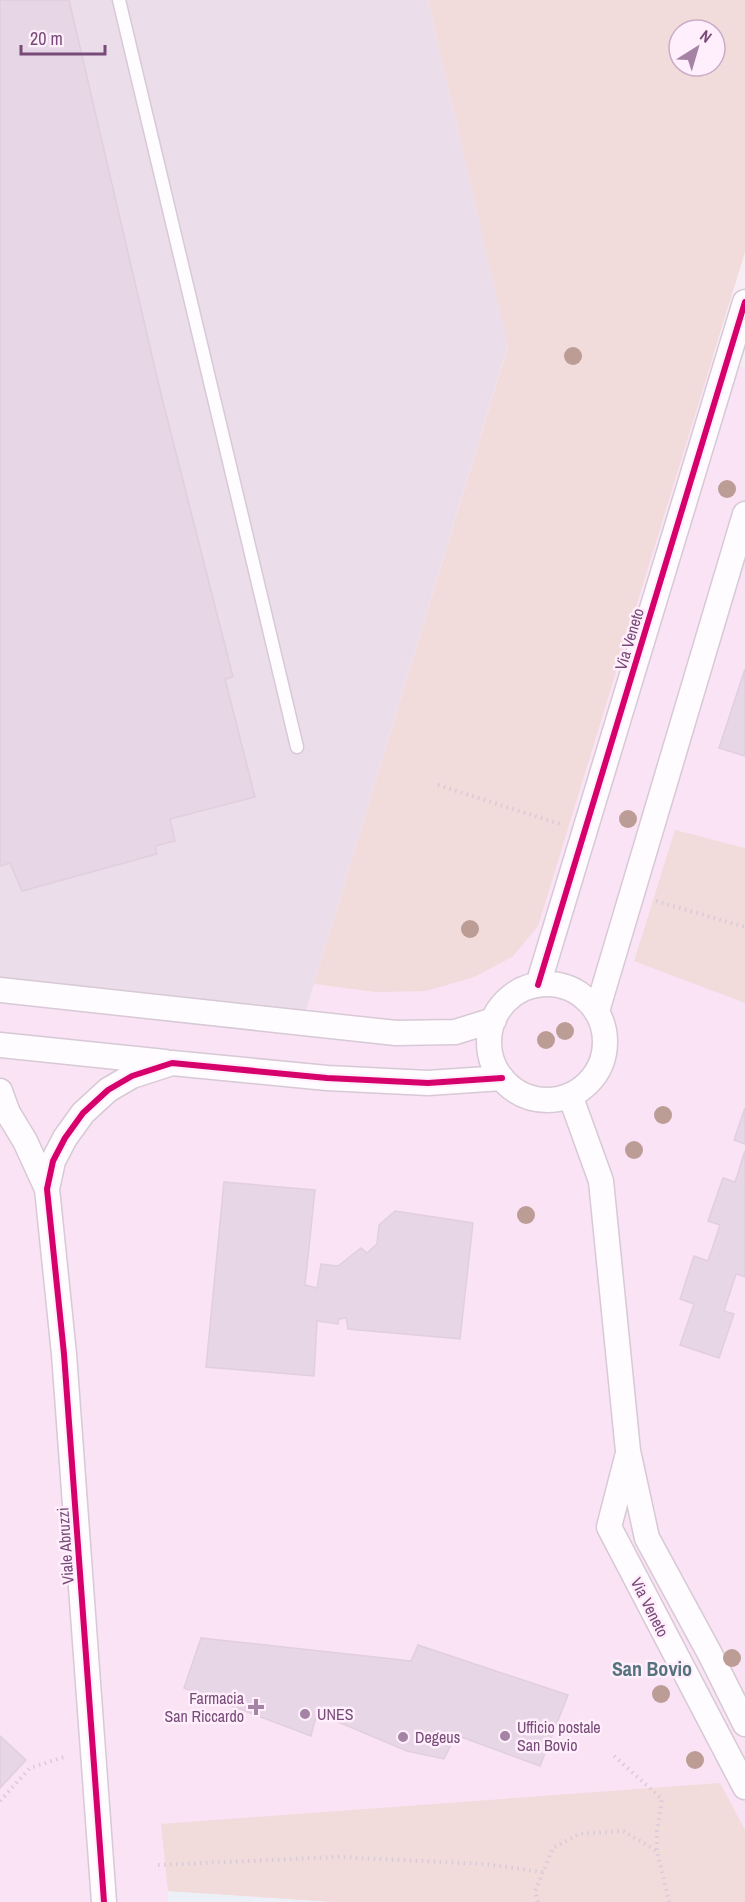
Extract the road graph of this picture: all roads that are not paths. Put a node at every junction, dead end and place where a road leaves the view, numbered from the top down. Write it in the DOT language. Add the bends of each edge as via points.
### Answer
graph roads {
  1 [pos="120,0"];
  2 [pos="745,302"];
  3 [pos="745,514"];
  4 [pos="297,747"];
  5 [pos="538,985"];
  6 [pos="2,995"];
  7 [pos="597,1011"];
  8 [pos="494,1020"];
  9 [pos="0,1045"];
  10 [pos="172,1063"];
  11 [pos="502,1078"];
  12 [pos="0,1091"];
  13 [pos="570,1095"];
  14 [pos="47,1189"];
  15 [pos="628,1451"];
  16 [pos="745,1724"];
  17 [pos="745,1787"];
  18 [pos="104,1902"];
  1 -- 4 [label="lane"];
  2 -- 5 [label="street, Via Veneto"];
  3 -- 7 [label="street"];
  5 -- 7 [label="street" via="567,987 585,997"];
  5 -- 8 [label="street" via="508,999"];
  6 -- 8 [label="street" via="396,1033 455,1032"];
  7 -- 13 [label="street" via="605,1037 601,1066 581,1090"];
  8 -- 11 [label="street" via="490,1048"];
  9 -- 10 [label="street"];
  10 -- 11 [label="street" via="406,1082"];
  10 -- 14 [label="street" via="132,1076 108,1090 83,1113 53,1161"];
  11 -- 13 [label="street" via="515,1090 542,1100"];
  12 -- 14 [label="street"];
  13 -- 15 [label="street, Via Veneto" via="601,1181"];
  14 -- 18 [label="street, Viale Abruzzi" via="64,1354"];
  15 -- 16 [label="street, Via Veneto" via="647,1538"];
  15 -- 17 [label="street, Via Veneto" via="609,1527"];
}
